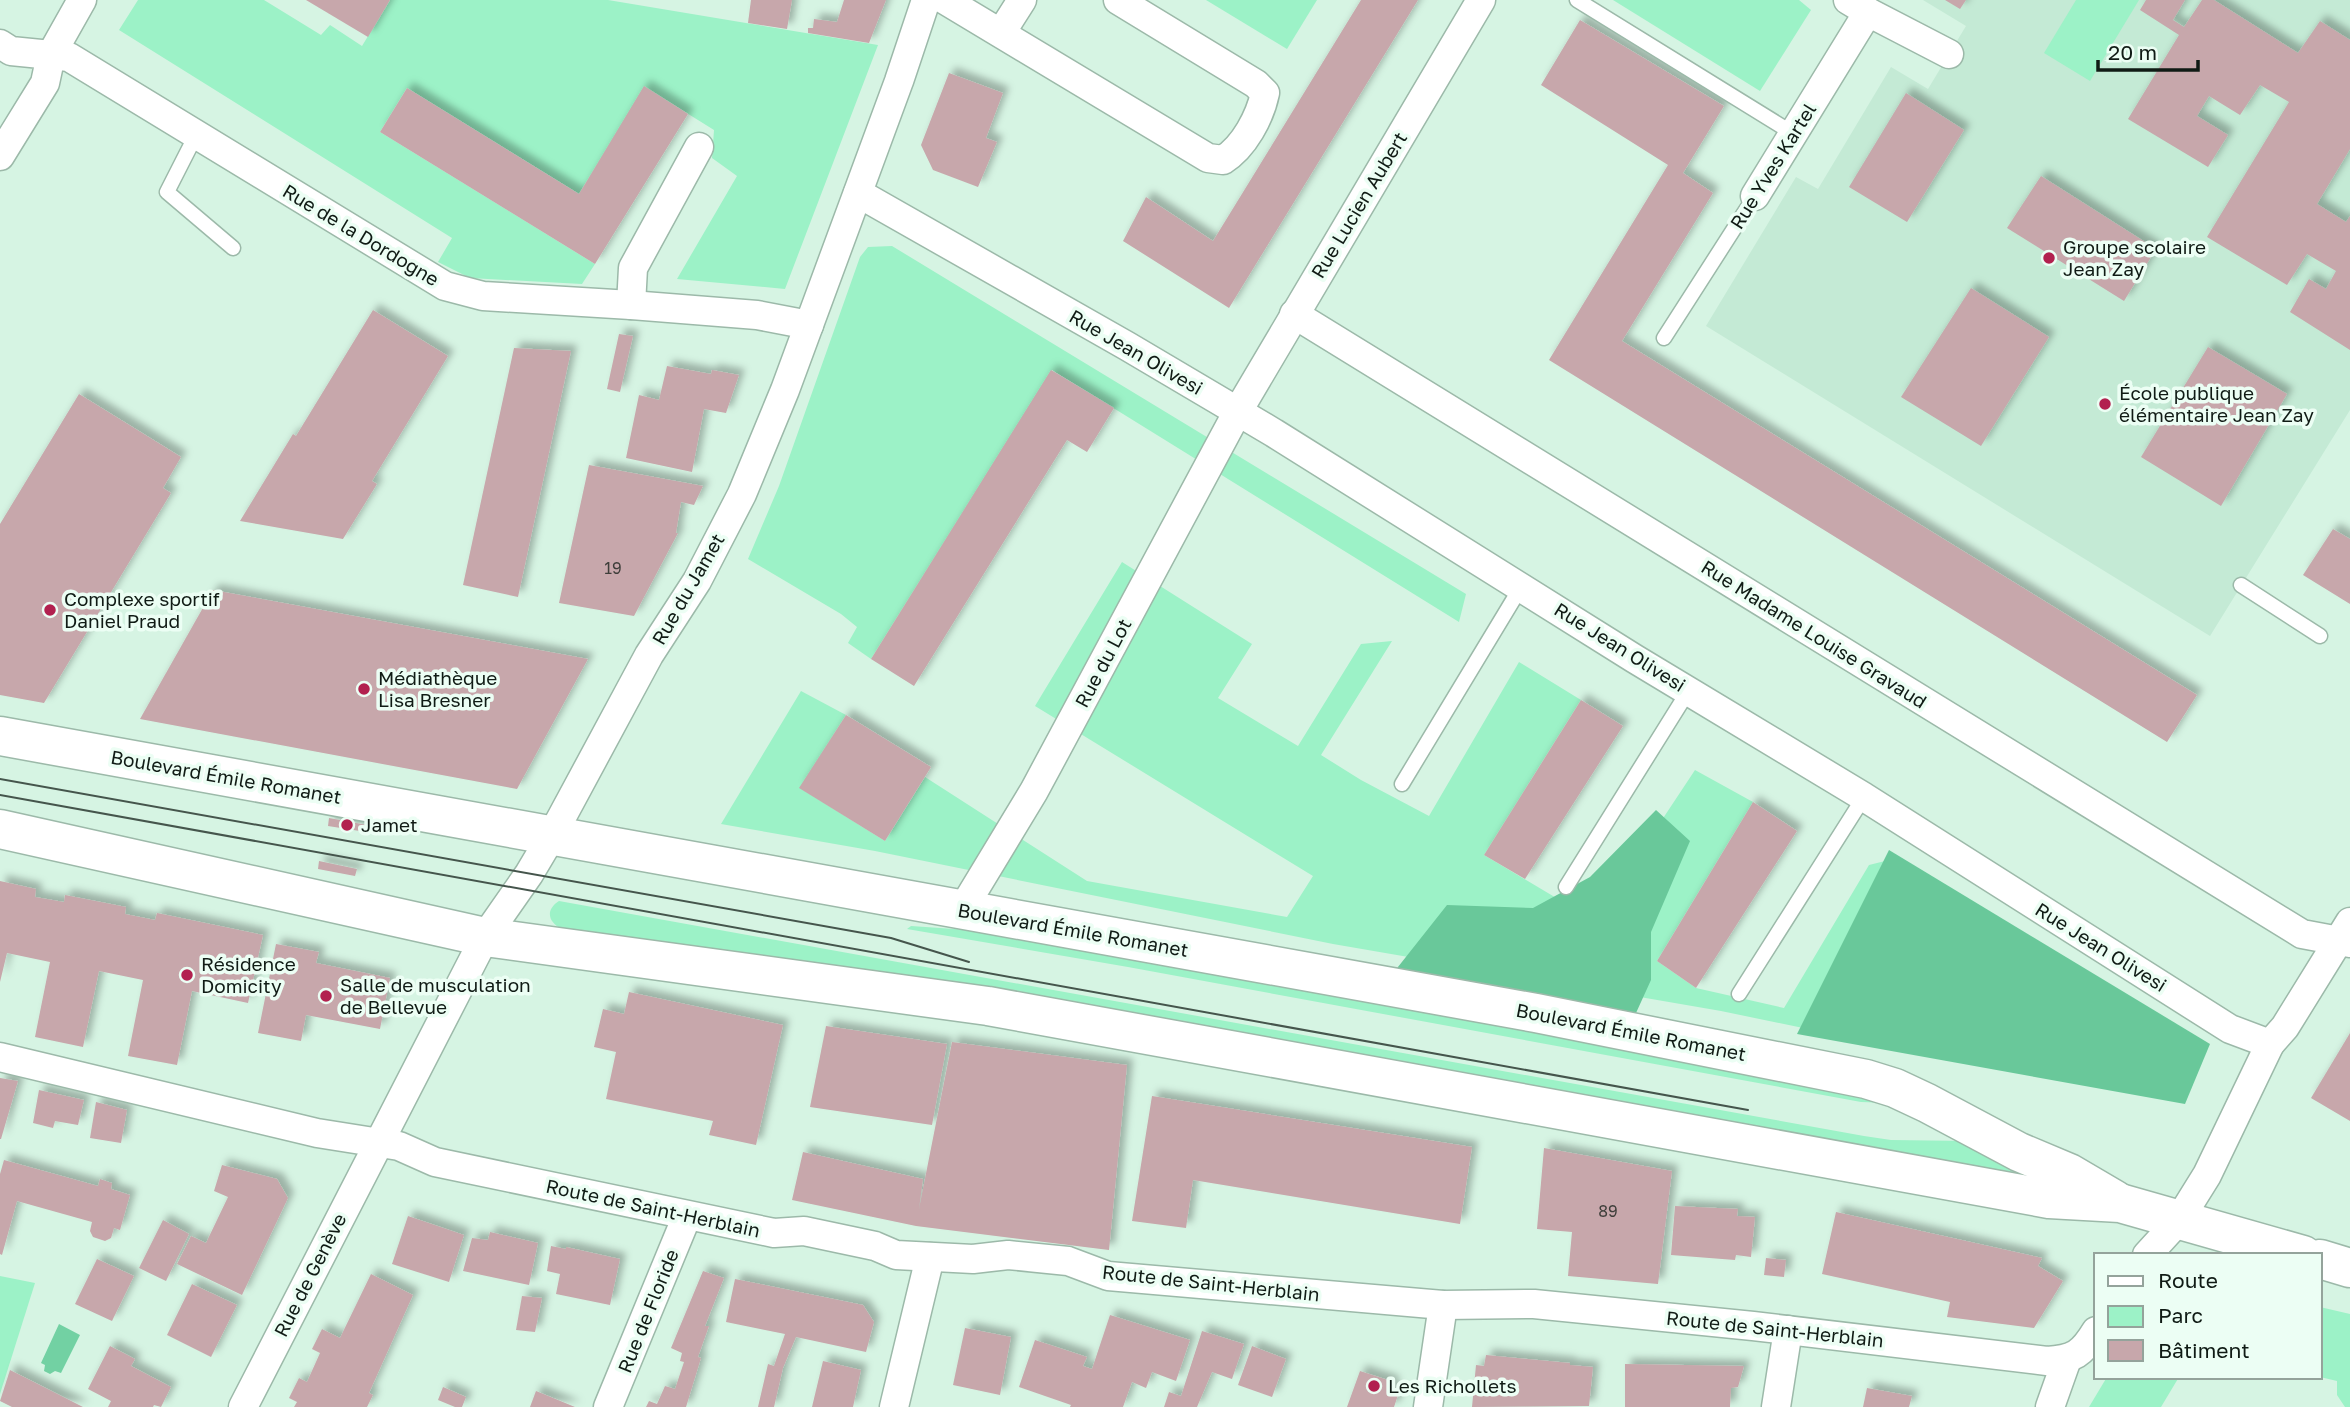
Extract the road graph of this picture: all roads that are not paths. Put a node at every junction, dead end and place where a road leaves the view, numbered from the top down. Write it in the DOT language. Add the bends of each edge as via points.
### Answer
graph roads {
  1 [pos="82,0"];
  2 [pos="926,0"];
  3 [pos="945,0"];
  4 [pos="1022,0"];
  5 [pos="1118,0"];
  6 [pos="1481,0"];
  7 [pos="1577,0"];
  8 [pos="1858,6"];
  9 [pos="1001,33"];
  10 [pos="0,44"];
  11 [pos="1949,54"];
  12 [pos="51,55"];
  13 [pos="196,135"];
  14 [pos="1794,135"];
  15 [pos="699,147"];
  16 [pos="0,156"];
  17 [pos="858,193"];
  18 [pos="1755,196"];
  19 [pos="233,248"];
  20 [pos="631,305"];
  21 [pos="1294,314"];
  22 [pos="809,325"];
  23 [pos="1664,338"];
  24 [pos="1238,411"];
  25 [pos="2241,585"];
  26 [pos="1521,587"];
  27 [pos="2320,636"];
  28 [pos="1689,690"];
  29 [pos="0,736"];
  30 [pos="1402,783"];
  31 [pos="1864,797"];
  32 [pos="0,829"];
  33 [pos="551,837"];
  34 [pos="1566,887"];
  35 [pos="962,911"];
  36 [pos="2346,935"];
  37 [pos="485,937"];
  38 [pos="1739,994"];
  39 [pos="2270,1044"];
  40 [pos="0,1057"];
  41 [pos="377,1143"];
  42 [pos="2120,1203"];
  43 [pos="687,1216"];
  44 [pos="2179,1220"];
  45 [pos="2149,1253"];
  46 [pos="2296,1253"];
  47 [pos="930,1257"];
  48 [pos="2322,1260"];
  49 [pos="2350,1268"];
  50 [pos="1443,1306"];
  51 [pos="1788,1330"];
  52 [pos="2094,1334"];
  53 [pos="2067,1359"];
  54 [pos="243,1407"];
  55 [pos="608,1407"];
  56 [pos="894,1407"];
  57 [pos="1428,1407"];
  58 [pos="1776,1407"];
  59 [pos="2050,1407"];
  1 -- 12 [label="street"];
  2 -- 17 [label="street, Rue du Jamet"];
  3 -- 9 [label="street"];
  4 -- 9 [label="street"];
  5 -- 9 [label="street" via="1265,93 1262,108 1236,152 1223,160 1208,158"];
  6 -- 21 [label="street, Rue Lucien Aubert"];
  7 -- 14 [label="lane"];
  8 -- 11 [label="street"];
  8 -- 14 [label="street, Rue Yves Kartel"];
  10 -- 12 [label="street, Rue de la Dordogne" via="11,51"];
  12 -- 13 [label="street, Rue de la Dordogne" via="69,57"];
  12 -- 16 [label="street" via="45,83"];
  13 -- 19 [label="lane" via="167,192"];
  13 -- 20 [label="street, Rue de la Dordogne" via="445,286 483,296"];
  14 -- 18 [label="street, Rue Yves Kartel"];
  15 -- 20 [label="street" via="633,268"];
  17 -- 22 [label="street, Rue du Jamet"];
  17 -- 24 [label="street, Rue Jean Olivesi"];
  18 -- 23 [label="lane, Rue Yves Kartel"];
  20 -- 22 [label="street, Rue de la Dordogne" via="770,317"];
  21 -- 24 [label="street, Rue Lucien Aubert"];
  21 -- 36 [label="street, Rue Madame Louise Gravaud" via="2302,934"];
  22 -- 33 [label="street, Rue du Jamet" via="741,494 697,581 649,655"];
  24 -- 26 [label="street, Rue Jean Olivesi"];
  24 -- 35 [label="street, Rue du Lot" via="1034,791"];
  25 -- 27 [label="lane"];
  26 -- 28 [label="street, Rue Jean Olivesi"];
  26 -- 30 [label="lane"];
  28 -- 31 [label="street, Rue Jean Olivesi"];
  28 -- 34 [label="lane"];
  29 -- 33 [label="main road, Boulevard Émile Romanet"];
  31 -- 38 [label="lane"];
  31 -- 39 [label="street, Rue Jean Olivesi" via="2230,1029"];
  32 -- 37 [label="main road, Boulevard Émile Romanet"];
  33 -- 35 [label="main road, Boulevard Émile Romanet"];
  33 -- 37 [label="street, Rue du Jamet"];
  35 -- 42 [label="main road, Boulevard Émile Romanet" via="1536,1013 1866,1079 1927,1103"];
  36 -- 39 [label="street"];
  37 -- 41 [label="street, Rue du Jamet"];
  37 -- 42 [label="main road, Boulevard Émile Romanet" via="988,1006 2049,1199"];
  39 -- 44 [label="street" via="2215,1159"];
  40 -- 41 [label="street, Route de Saint-Herblain" via="317,1133"];
  41 -- 43 [label="street, Route de Saint-Herblain" via="399,1146 435,1162"];
  41 -- 54 [label="street, Rue de Genève"];
  42 -- 44 [label="main road, Boulevard Émile Romanet"];
  43 -- 47 [label="street, Route de Saint-Herblain" via="774,1233 804,1231 896,1255"];
  43 -- 55 [label="street, Rue de Floride"];
  44 -- 45 [label="street"];
  44 -- 46 [label="main road, Boulevard Émile Romanet"];
  47 -- 50 [label="street, Route de Saint-Herblain" via="1009,1255 1069,1261 1108,1276"];
  47 -- 56 [label="street"];
  48 -- 49 [label="main road"];
  50 -- 51 [label="street, Route de Saint-Herblain" via="1534,1304"];
  50 -- 57 [label="street"];
  51 -- 53 [label="street, Route de Saint-Herblain" via="2026,1359"];
  51 -- 58 [label="street"];
  52 -- 53 [label="street" via="2082,1351"];
  53 -- 59 [label="street"];
}
